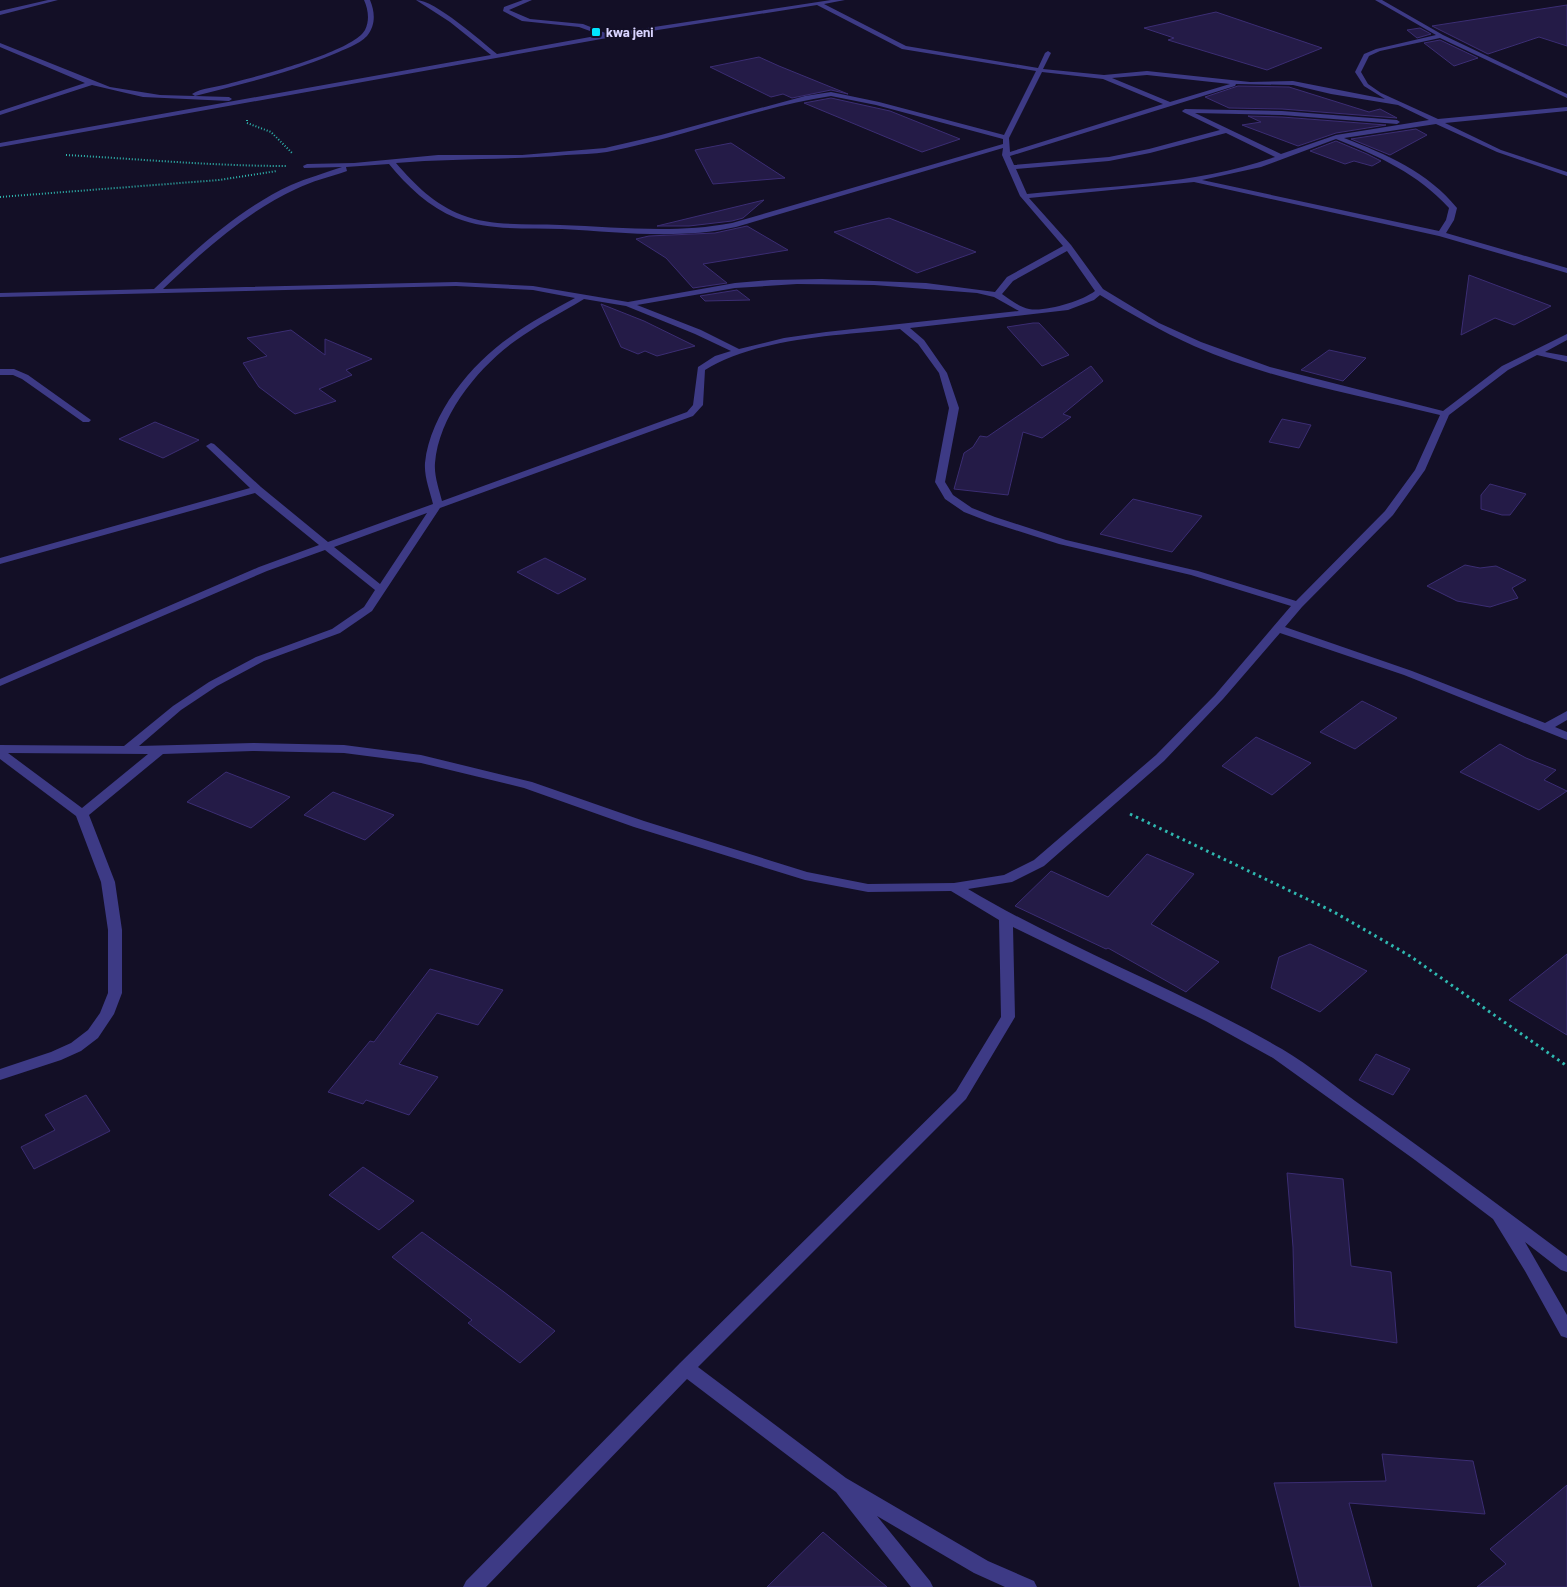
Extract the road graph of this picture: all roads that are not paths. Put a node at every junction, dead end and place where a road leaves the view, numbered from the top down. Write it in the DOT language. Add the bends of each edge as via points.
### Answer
graph roads {
  1 [pos="54,0"];
  2 [pos="368,0"];
  3 [pos="419,0"];
  4 [pos="529,0"];
  5 [pos="842,0"];
  6 [pos="1378,0"];
  7 [pos="819,4"];
  8 [pos="0,13"];
  9 [pos="607,36"];
  10 [pos="1441,36"];
  11 [pos="0,45"];
  12 [pos="1048,53"];
  13 [pos="496,56"];
  14 [pos="1039,70"];
  15 [pos="1104,77"];
  16 [pos="92,83"];
  17 [pos="1239,83"];
  18 [pos="1567,96"];
  19 [pos="178,98"];
  20 [pos="259,99"];
  21 [pos="1168,104"];
  22 [pos="1401,104"];
  23 [pos="1567,109"];
  24 [pos="1185,111"];
  25 [pos="0,113"];
  26 [pos="1440,122"];
  27 [pos="1421,124"];
  28 [pos="1226,131"];
  29 [pos="1336,137"];
  30 [pos="1005,142"];
  31 [pos="0,145"];
  32 [pos="1006,155"];
  33 [pos="1281,157"];
  34 [pos="391,162"];
  35 [pos="354,165"];
  36 [pos="307,166"];
  37 [pos="1011,167"];
  38 [pos="1567,174"];
  39 [pos="1193,180"];
  40 [pos="1024,196"];
  41 [pos="1441,234"];
  42 [pos="1068,247"];
  43 [pos="1567,270"];
  44 [pos="156,291"];
  45 [pos="1100,291"];
  46 [pos="0,295"];
  47 [pos="997,295"];
  48 [pos="584,296"];
  49 [pos="628,304"];
  50 [pos="1025,311"];
  51 [pos="902,326"];
  52 [pos="1567,336"];
  53 [pos="737,351"];
  54 [pos="1535,352"];
  55 [pos="1567,359"];
  56 [pos="0,372"];
  57 [pos="1445,414"];
  58 [pos="86,420"];
  59 [pos="212,446"];
  60 [pos="257,489"];
  61 [pos="438,504"];
  62 [pos="326,546"];
  63 [pos="0,560"];
  64 [pos="381,590"];
  65 [pos="1298,605"];
  66 [pos="1278,628"];
  67 [pos="0,683"];
  68 [pos="1567,715"];
  69 [pos="1546,727"];
  70 [pos="1567,736"];
  71 [pos="0,749"];
  72 [pos="128,750"];
  73 [pos="160,750"];
  74 [pos="0,753"];
  75 [pos="82,814"];
  76 [pos="954,887"];
  77 [pos="1006,918"];
  78 [pos="0,1075"];
  79 [pos="1495,1210"];
  80 [pos="1567,1265"];
  81 [pos="1567,1330"];
  82 [pos="686,1368"];
  83 [pos="839,1484"];
  84 [pos="472,1587"];
  85 [pos="923,1587"];
  86 [pos="1027,1587"];
  1 -- 8 [label="street"];
  2 -- 19 [label="street" via="370,20 365,34 344,48 276,73"];
  3 -- 13 [label="street"];
  4 -- 9 [label="street" via="510,6 506,11 528,20 583,25"];
  5 -- 7 [label="street"];
  6 -- 10 [label="street"];
  7 -- 9 [label="street"];
  7 -- 14 [label="street" via="904,48"];
  9 -- 13 [label="street"];
  10 -- 18 [label="street"];
  10 -- 22 [label="street" via="1378,50 1363,59 1358,72 1366,85"];
  11 -- 16 [label="street"];
  12 -- 14 [label="street"];
  13 -- 20 [label="street"];
  14 -- 15 [label="street"];
  14 -- 30 [label="street"];
  15 -- 17 [label="street" via="1146,73"];
  15 -- 21 [label="street"];
  16 -- 19 [label="street" via="128,93"];
  16 -- 25 [label="street"];
  17 -- 21 [label="street"];
  17 -- 22 [label="street" via="1293,83"];
  19 -- 20 [label="street"];
  20 -- 31 [label="street"];
  21 -- 24 [label="street"];
  21 -- 32 [label="street"];
  22 -- 26 [label="street"];
  23 -- 26 [label="street"];
  24 -- 27 [label="street" via="1282,113"];
  24 -- 28 [label="street"];
  26 -- 27 [label="street"];
  26 -- 38 [label="street" via="1499,151"];
  27 -- 29 [label="street"];
  28 -- 33 [label="street"];
  28 -- 37 [label="street" via="1110,159"];
  29 -- 33 [label="street"];
  29 -- 41 [label="street" via="1402,165 1426,180 1453,208"];
  30 -- 32 [label="street"];
  30 -- 34 [label="street" via="877,103 830,94 605,150"];
  30 -- 34 [label="street" via="706,231 511,225 460,216 420,192"];
  32 -- 37 [label="street"];
  33 -- 39 [label="street"];
  34 -- 35 [label="street"];
  35 -- 36 [label="street"];
  35 -- 44 [label="street" via="289,189 264,203 195,255"];
  37 -- 40 [label="street"];
  39 -- 40 [label="street"];
  39 -- 41 [label="street"];
  40 -- 42 [label="street"];
  41 -- 43 [label="street"];
  42 -- 45 [label="street"];
  42 -- 47 [label="street" via="1010,279"];
  44 -- 46 [label="street"];
  44 -- 48 [label="street" via="456,284 533,288"];
  45 -- 50 [label="street" via="1092,298 1068,307"];
  45 -- 57 [label="street" via="1166,330 1218,352 1327,386"];
  47 -- 49 [label="street" via="907,284 807,281 714,289"];
  47 -- 50 [label="street"];
  48 -- 49 [label="street"];
  48 -- 61 [label="street" via="512,340 474,375 447,412 433,442 430,465"];
  49 -- 53 [label="street"];
  50 -- 51 [label="street"];
  51 -- 53 [label="street" via="812,337"];
  51 -- 65 [label="street" via="921,342 943,373 954,408 940,482 949,497 990,519 1063,542 1194,573"];
  52 -- 54 [label="street"];
  53 -- 61 [label="street" via="705,364 701,369 698,405 690,414"];
  54 -- 55 [label="street"];
  54 -- 57 [label="street" via="1505,368"];
  56 -- 58 [label="street" via="14,372 25,377"];
  57 -- 65 [label="street" via="1420,470 1389,513"];
  59 -- 60 [label="street"];
  60 -- 62 [label="street"];
  60 -- 63 [label="street"];
  61 -- 62 [label="street"];
  61 -- 64 [label="street"];
  62 -- 64 [label="street"];
  62 -- 67 [label="street" via="263,569"];
  64 -- 72 [label="street" via="368,608 336,631 260,659 213,684 177,708"];
  65 -- 66 [label="street"];
  66 -- 69 [label="street" via="1408,673"];
  66 -- 76 [label="street" via="1219,697 1160,758 1039,863 1008,879"];
  68 -- 69 [label="street"];
  69 -- 70 [label="street"];
  71 -- 72 [label="street"];
  72 -- 73 [label="street"];
  73 -- 75 [label="street"];
  73 -- 76 [label="street" via="253,746 344,749 421,759 528,785 805,876 868,888"];
  74 -- 75 [label="street"];
  75 -- 78 [label="street" via="108,882 115,930 114,993 108,1014 93,1034 76,1047"];
  76 -- 77 [label="street"];
  77 -- 79 [label="street" via="1211,1017 1278,1054"];
  77 -- 82 [label="street" via="1008,1017 961,1095"];
  79 -- 80 [label="street"];
  79 -- 81 [label="street"];
  82 -- 83 [label="street"];
  82 -- 84 [label="street"];
  83 -- 85 [label="street"];
  83 -- 86 [label="street" via="981,1567"];
}
